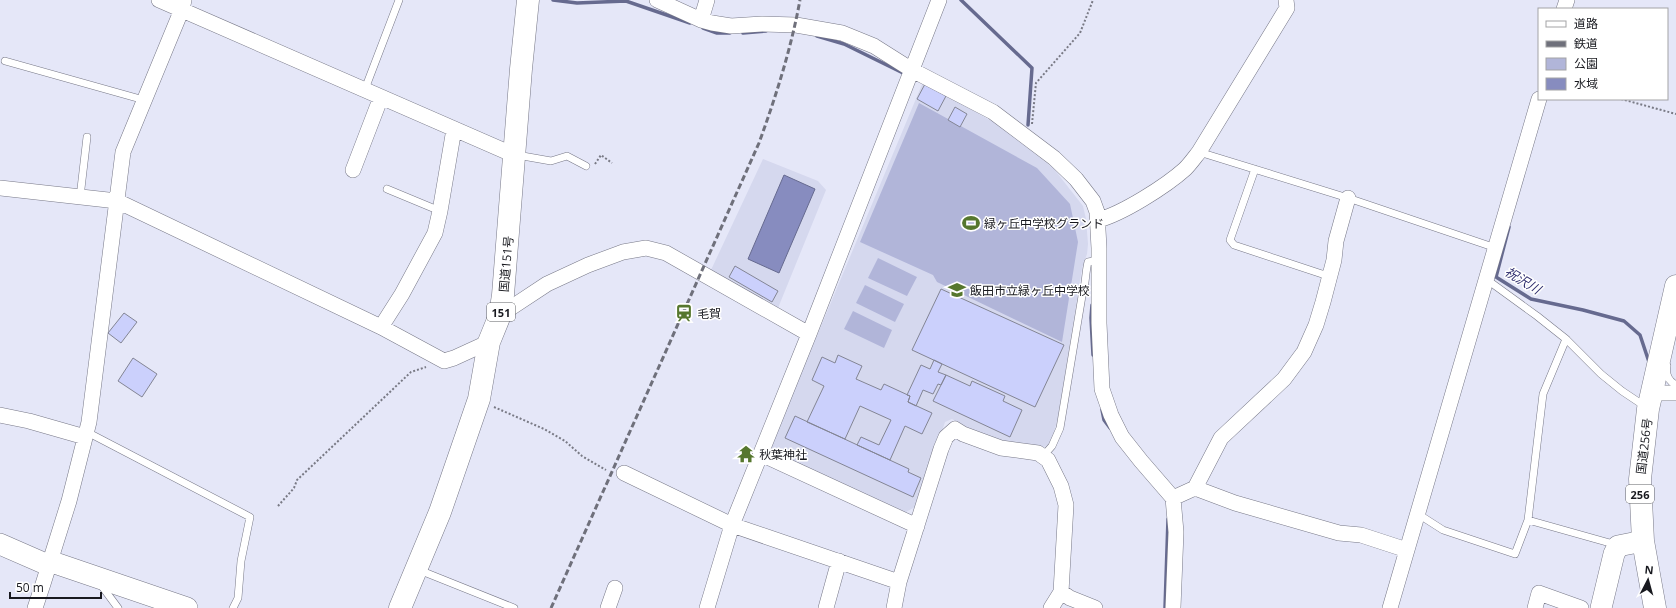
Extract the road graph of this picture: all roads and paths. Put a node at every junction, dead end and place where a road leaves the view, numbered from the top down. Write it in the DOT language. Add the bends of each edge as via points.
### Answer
graph roads {
  1 [pos="159,0"];
  2 [pos="400,0"];
  3 [pos="528,0"];
  4 [pos="657,0"];
  5 [pos="707,0"];
  6 [pos="939,0"];
  7 [pos="1093,0"];
  8 [pos="1286,0"];
  9 [pos="183,5"];
  10 [pos="702,20"];
  11 [pos="5,61"];
  12 [pos="912,70"];
  13 [pos="365,89"];
  14 [pos="381,97"];
  15 [pos="144,100"];
  16 [pos="1539,100"];
  17 [pos="1625,100"];
  18 [pos="1676,114"];
  19 [pos="454,129"];
  20 [pos="87,137"];
  21 [pos="1030,139"];
  22 [pos="1199,152"];
  23 [pos="514,155"];
  24 [pos="612,163"];
  25 [pos="586,166"];
  26 [pos="1255,169"];
  27 [pos="353,170"];
  28 [pos="0,188"];
  29 [pos="387,189"];
  30 [pos="80,197"];
  31 [pos="1348,198"];
  32 [pos="117,201"];
  33 [pos="440,211"];
  34 [pos="1098,220"];
  35 [pos="1496,248"];
  36 [pos="1095,261"];
  37 [pos="1329,274"];
  38 [pos="1486,278"];
  39 [pos="1676,286"];
  40 [pos="500,315"];
  41 [pos="381,327"];
  42 [pos="809,334"];
  43 [pos="1566,339"];
  44 [pos="489,342"];
  45 [pos="444,361"];
  46 [pos="1663,378"];
  47 [pos="479,399"];
  48 [pos="0,415"];
  49 [pos="86,434"];
  50 [pos="761,454"];
  51 [pos="1043,456"];
  52 [pos="606,470"];
  53 [pos="624,473"];
  54 [pos="1195,488"];
  55 [pos="1173,498"];
  56 [pos="278,506"];
  57 [pos="1418,514"];
  58 [pos="1528,520"];
  59 [pos="732,525"];
  60 [pos="917,526"];
  61 [pos="1643,541"];
  62 [pos="0,544"];
  63 [pos="1618,546"];
  64 [pos="1407,550"];
  65 [pos="839,561"];
  66 [pos="48,565"];
  67 [pos="424,572"];
  68 [pos="97,578"];
  69 [pos="900,582"];
  70 [pos="615,588"];
  71 [pos="1061,592"];
  72 [pos="35,608"];
  73 [pos="118,608"];
  74 [pos="187,608"];
  75 [pos="233,608"];
  76 [pos="400,608"];
  77 [pos="514,608"];
  78 [pos="608,608"];
  79 [pos="707,608"];
  80 [pos="826,608"];
  81 [pos="894,608"];
  82 [pos="1051,608"];
  83 [pos="1095,608"];
  84 [pos="1173,608"];
  85 [pos="1390,608"];
  86 [pos="1536,608"];
  87 [pos="1581,608"];
  88 [pos="1601,608"];
  89 [pos="1655,608"];
  1 -- 9 [label="street"];
  2 -- 13 [label="lane"];
  3 -- 23 [label="highway, 国道151号 / 151"];
  4 -- 10 [label="street"];
  5 -- 10 [label="street"];
  6 -- 12 [label="street"];
  7 -- 21 [label="path" via="1080,33 1036,83"];
  8 -- 22 [label="street" via="1287,8"];
  9 -- 13 [label="street"];
  9 -- 15 [label="street"];
  10 -- 12 [label="street" via="731,26 783,24 842,33 874,46"];
  11 -- 15 [label="lane"];
  12 -- 21 [label="street" via="993,112"];
  12 -- 42 [label="street"];
  13 -- 14 [label="street"];
  14 -- 19 [label="street"];
  14 -- 27 [label="street"];
  15 -- 32 [label="street" via="123,152"];
  16 -- 35 [label="street"];
  17 -- 18 [label="path"];
  19 -- 23 [label="street"];
  19 -- 33 [label="street"];
  20 -- 30 [label="lane"];
  21 -- 34 [label="street" via="1076,179 1093,201"];
  22 -- 26 [label="lane"];
  22 -- 34 [label="street" via="1186,168 1166,184 1111,217"];
  23 -- 25 [label="lane" via="551,161 567,156"];
  23 -- 40 [label="highway, 国道151号 / 151" via="504,295"];
  24 -- 25 [label="path" via="601,155 592,169"];
  26 -- 31 [label="lane"];
  26 -- 37 [label="lane" via="1230,240 1234,245 1322,274"];
  28 -- 30 [label="street"];
  29 -- 33 [label="lane"];
  30 -- 32 [label="street"];
  31 -- 35 [label="lane"];
  31 -- 37 [label="street"];
  32 -- 41 [label="street"];
  32 -- 49 [label="street"];
  33 -- 41 [label="street" via="434,233 422,257"];
  34 -- 36 [label="street"];
  35 -- 38 [label="street"];
  36 -- 51 [label="lane" via="1060,428 1052,446"];
  36 -- 55 [label="street" via="1102,390 1122,437"];
  37 -- 54 [label="street" via="1316,326 1304,352 1284,379 1221,438"];
  38 -- 43 [label="lane"];
  38 -- 57 [label="street"];
  39 -- 46 [label="highway, 国道256号 / 256"];
  40 -- 42 [label="street" via="547,284 588,265 623,252 646,248 666,254"];
  40 -- 44 [label="highway, 国道151号 / 151"];
  41 -- 45 [label="street"];
  42 -- 50 [label="street"];
  43 -- 46 [label="lane" via="1622,391"];
  43 -- 58 [label="lane" via="1543,394"];
  44 -- 45 [label="street"];
  44 -- 47 [label="highway, 国道151号 / 151"];
  45 -- 56 [label="path" via="411,372 297,480 294,488"];
  46 -- 61 [label="highway, 国道256号 / 256" via="1640,479"];
  47 -- 52 [label="path" via="544,429"];
  47 -- 76 [label="highway, 国道151号 / 151" via="440,512"];
  48 -- 49 [label="street"];
  49 -- 66 [label="street" via="69,501"];
  49 -- 75 [label="lane" via="250,517 241,561 238,598"];
  50 -- 59 [label="street"];
  50 -- 60 [label="street"];
  51 -- 60 [label="street" via="1001,448 954,429 946,437 941,449"];
  51 -- 71 [label="street" via="1056,475 1066,505"];
  53 -- 59 [label="street"];
  54 -- 55 [label="street"];
  54 -- 64 [label="street" via="1339,533 1361,535"];
  55 -- 84 [label="street" via="1176,532"];
  57 -- 58 [label="lane" via="1443,530 1515,554"];
  57 -- 64 [label="street"];
  58 -- 63 [label="lane"];
  59 -- 65 [label="street"];
  59 -- 79 [label="street"];
  60 -- 69 [label="street"];
  61 -- 63 [label="street"];
  61 -- 89 [label="highway, 国道256号 / 256"];
  62 -- 66 [label="street"];
  63 -- 88 [label="street"];
  64 -- 85 [label="street"];
  65 -- 69 [label="street"];
  65 -- 80 [label="street"];
  66 -- 68 [label="street" via="55,563"];
  66 -- 72 [label="street"];
  67 -- 77 [label="lane"];
  68 -- 73 [label="lane"];
  68 -- 74 [label="street"];
  69 -- 81 [label="street"];
  70 -- 78 [label="street"];
  71 -- 82 [label="street"];
  71 -- 83 [label="street"];
  86 -- 87 [label="street" via="1539,593"];
}
